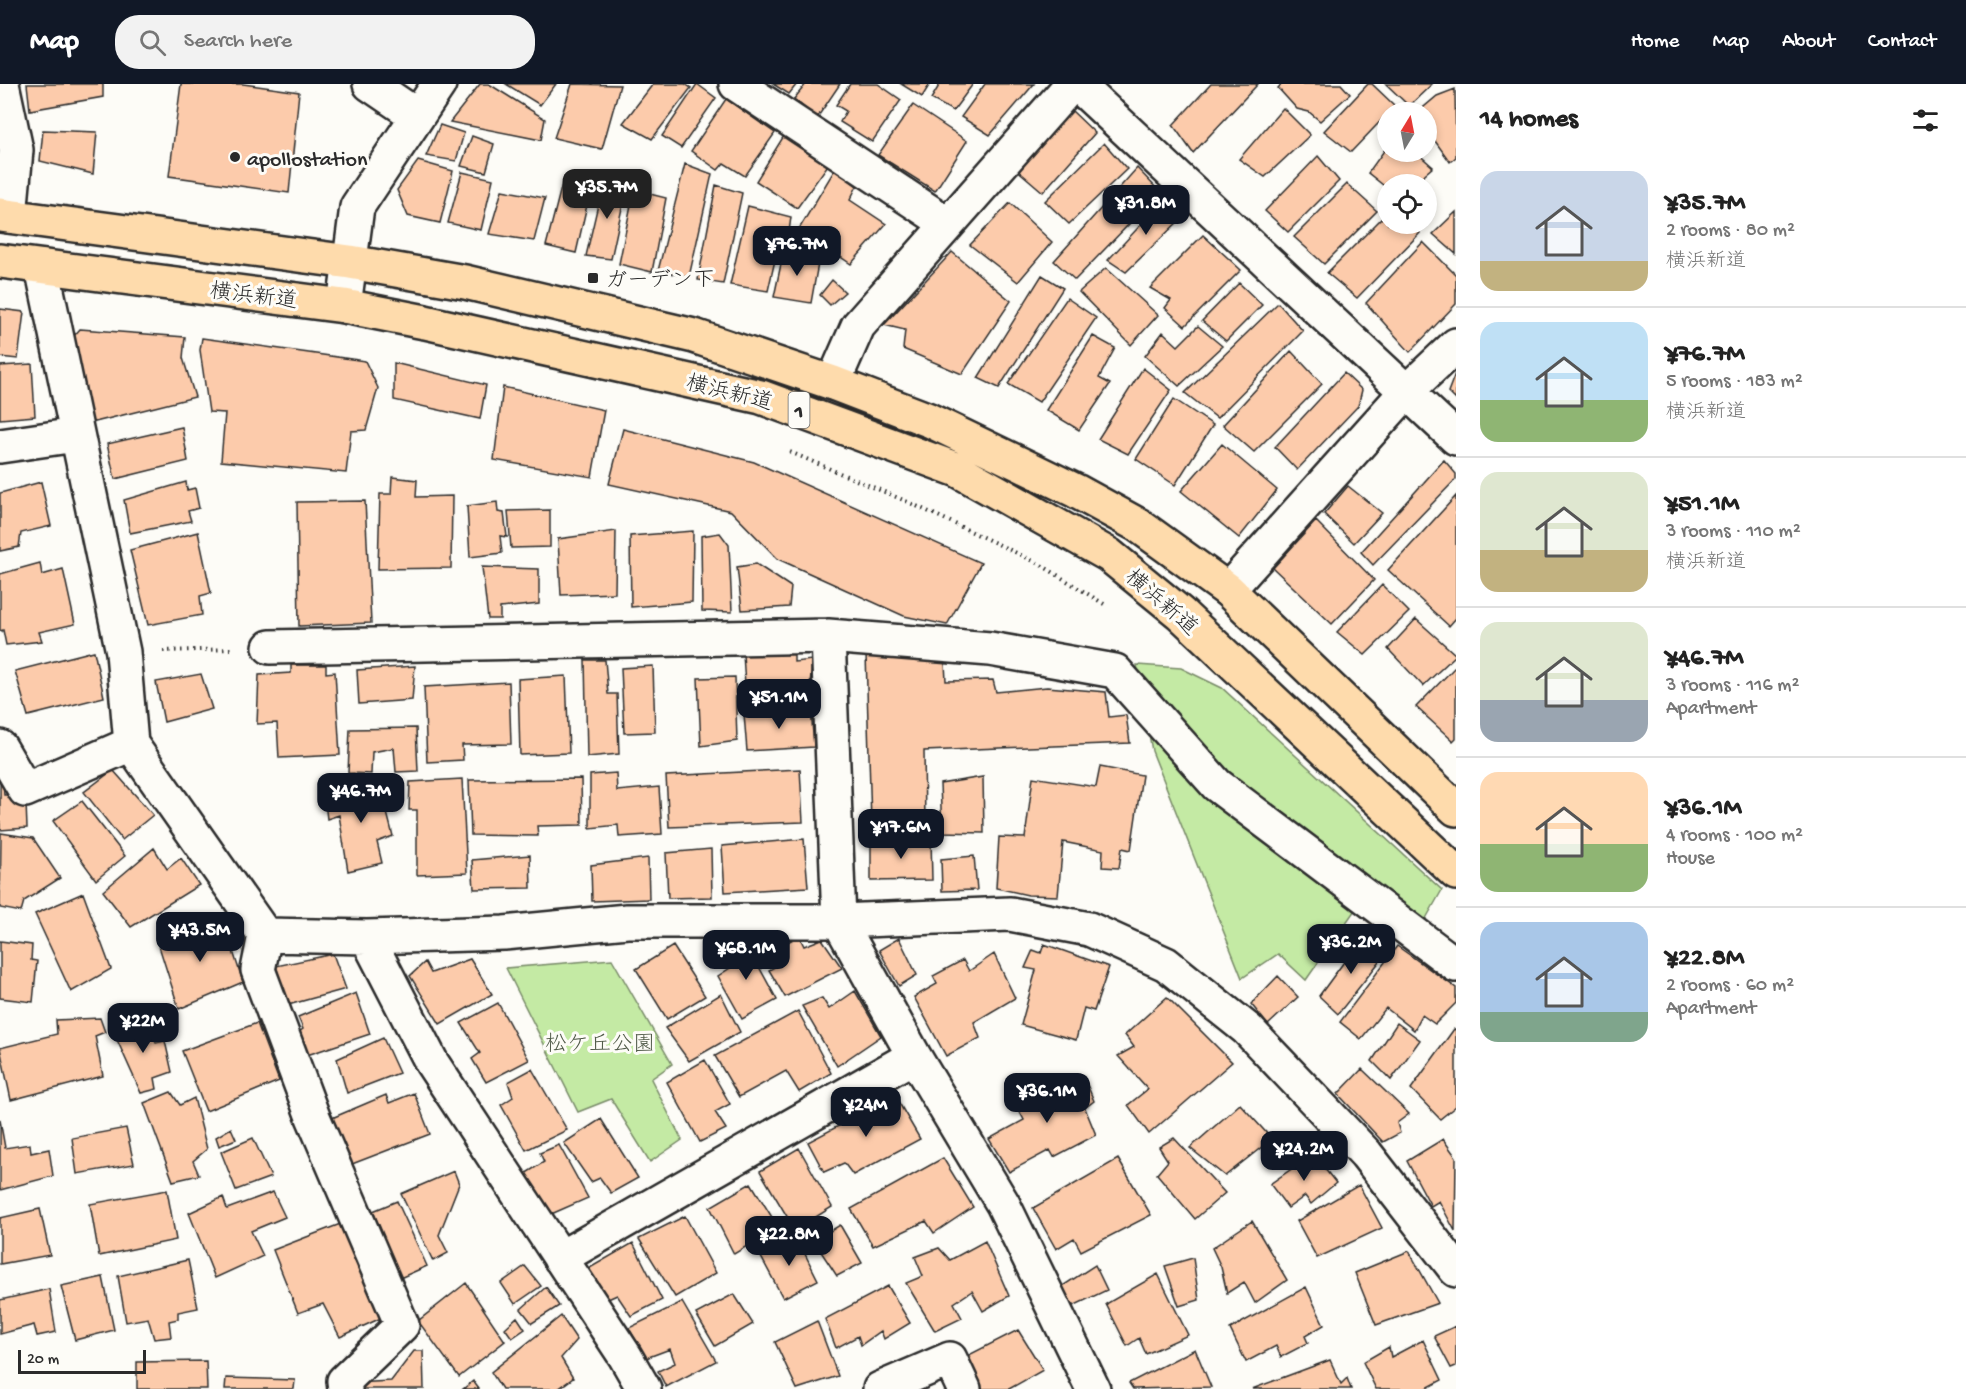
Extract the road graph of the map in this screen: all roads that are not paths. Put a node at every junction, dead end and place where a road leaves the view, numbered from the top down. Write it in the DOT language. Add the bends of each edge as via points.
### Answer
graph roads {
  1 [pos="2,84"];
  2 [pos="370,84"];
  3 [pos="439,84"];
  4 [pos="736,84"];
  5 [pos="1072,84"];
  6 [pos="1077,84"];
  7 [pos="417,116"];
  8 [pos="5,216"];
  9 [pos="948,224"];
  10 [pos="0,261"];
  11 [pos="350,262"];
  12 [pos="42,267"];
  13 [pos="344,306"];
  14 [pos="1456,345"];
  15 [pos="833,383"];
  16 [pos="1406,392"];
  17 [pos="76,435"];
  18 [pos="1456,438"];
  19 [pos="0,446"];
  20 [pos="1228,590"];
  21 [pos="828,636"];
  22 [pos="270,647"];
  23 [pos="131,744"];
  24 [pos="0,747"];
  25 [pos="1456,809"];
  26 [pos="1456,873"];
  27 [pos="840,921"];
  28 [pos="265,934"];
  29 [pos="367,937"];
  30 [pos="1456,964"];
  31 [pos="914,1056"];
  32 [pos="560,1258"];
  33 [pos="1456,1270"];
  34 [pos="1084,1386"];
  35 [pos="345,1389"];
  36 [pos="644,1389"];
  37 [pos="880,1389"];
  38 [pos="964,1389"];
  1 -- 8 [label="street" via="16,150"];
  2 -- 7 [label="street"];
  3 -- 7 [label="street"];
  4 -- 9 [label="street"];
  5 -- 9 [label="street"];
  6 -- 16 [label="street"];
  7 -- 11 [label="street" via="357,207"];
  8 -- 11 [label="highway, 横浜新道 / 1"];
  9 -- 15 [label="street" via="858,326"];
  10 -- 12 [label="highway, 横浜新道 / 1"];
  11 -- 13 [label="street"];
  11 -- 15 [label="highway, 横浜新道 / 1" via="465,282 694,336"];
  12 -- 13 [label="highway, 横浜新道 / 1"];
  12 -- 17 [label="street"];
  13 -- 26 [label="highway, 横浜新道 / 1" via="761,397 958,470 1109,555 1180,613"];
  14 -- 16 [label="street"];
  15 -- 20 [label="highway, 横浜新道 / 1" via="928,420 1076,491 1138,525"];
  16 -- 18 [label="street"];
  16 -- 20 [label="street"];
  17 -- 19 [label="street"];
  17 -- 23 [label="street" via="123,652"];
  20 -- 25 [label="highway, 横浜新道 / 1"];
  21 -- 22 [label="street"];
  21 -- 27 [label="street"];
  21 -- 30 [label="street" via="990,648 1114,671 1217,785"];
  23 -- 24 [label="street" via="25,790"];
  23 -- 28 [label="street"];
  27 -- 29 [label="street" via="627,921 504,933"];
  27 -- 31 [label="street"];
  27 -- 33 [label="street" via="1010,914 1089,929 1166,964 1247,1029 1350,1138"];
  28 -- 29 [label="street"];
  28 -- 35 [label="street" via="258,970 313,1117 402,1325 344,1381"];
  29 -- 32 [label="street" via="432,1063"];
  31 -- 32 [label="street"];
  31 -- 34 [label="street" via="1003,1204"];
  32 -- 36 [label="street"];
  37 -- 38 [label="street" via="950,1359"];
}
